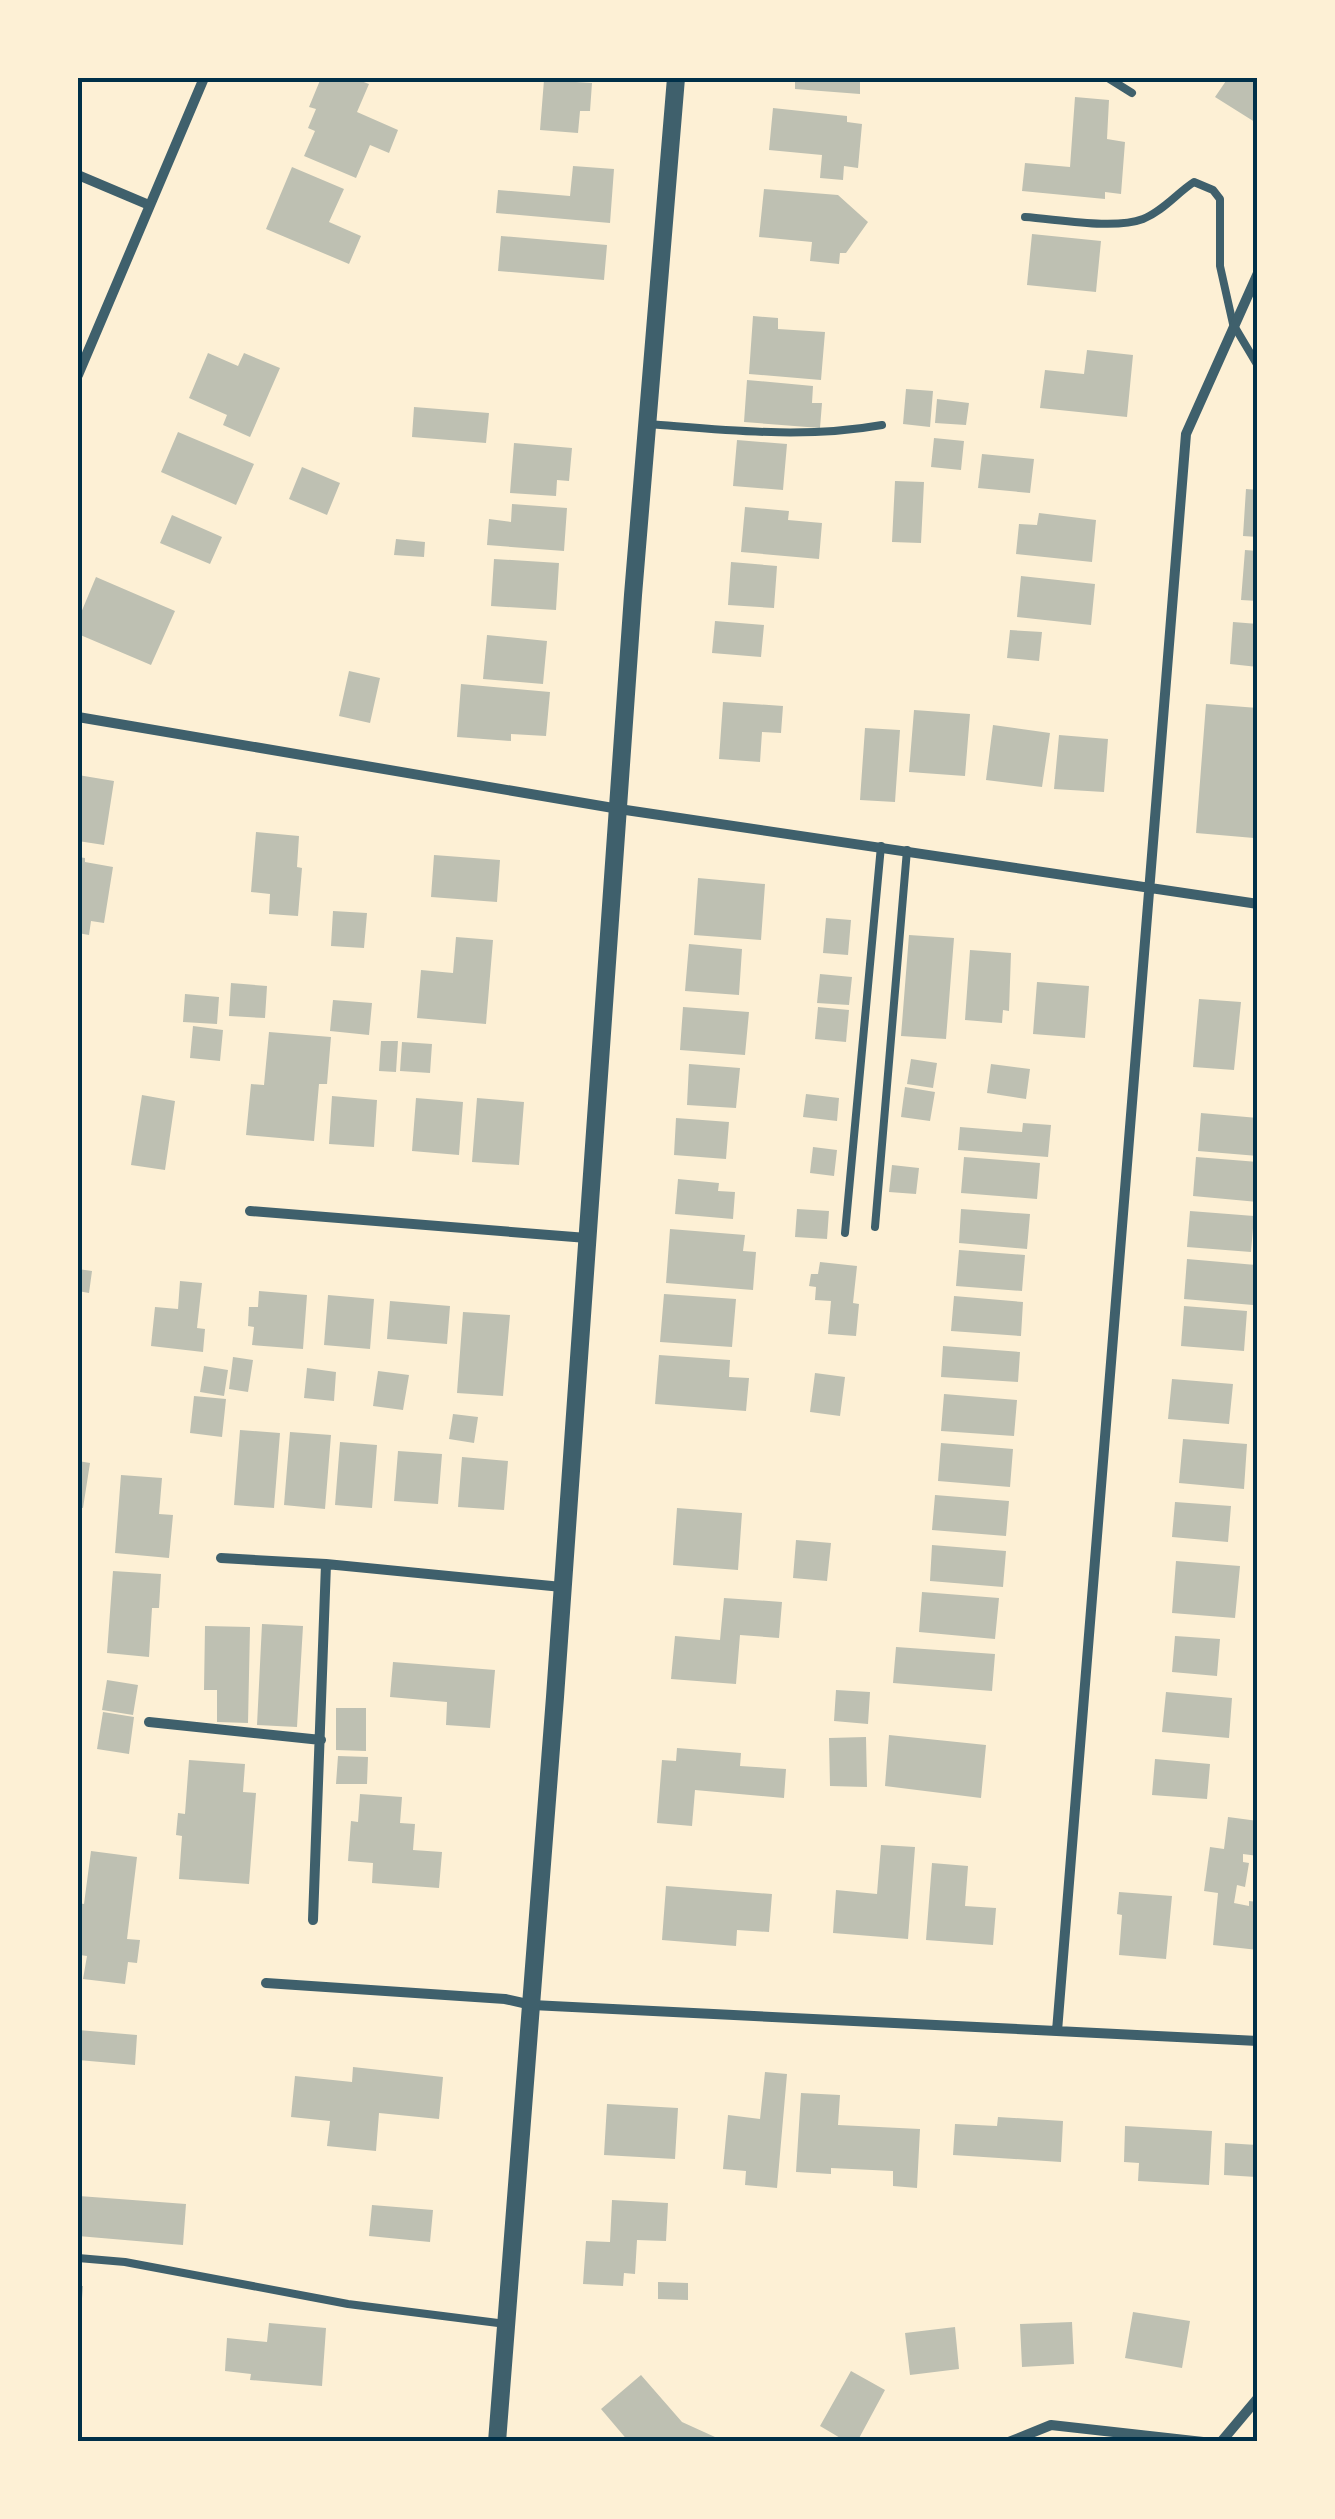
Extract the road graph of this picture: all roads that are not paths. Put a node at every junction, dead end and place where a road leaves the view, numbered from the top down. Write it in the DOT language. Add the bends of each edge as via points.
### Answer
graph roads {
  1 [pos="204,78"];
  2 [pos="676,78"];
  3 [pos="1108,78"];
  4 [pos="1132,93"];
  5 [pos="78,174"];
  6 [pos="149,205"];
  7 [pos="1025,217"];
  8 [pos="1258,273"];
  9 [pos="1233,324"];
  10 [pos="1258,366"];
  11 [pos="78,374"];
  12 [pos="649,424"];
  13 [pos="882,425"];
  14 [pos="78,717"];
  15 [pos="619,809"];
  16 [pos="881,846"];
  17 [pos="907,850"];
  18 [pos="1152,886"];
  19 [pos="1258,904"];
  20 [pos="250,1211"];
  21 [pos="875,1227"];
  22 [pos="846,1232"];
  23 [pos="587,1238"];
  24 [pos="222,1558"];
  25 [pos="326,1564"];
  26 [pos="562,1588"];
  27 [pos="149,1722"];
  28 [pos="321,1740"];
  29 [pos="312,1920"];
  30 [pos="266,1982"];
  31 [pos="532,2005"];
  32 [pos="1057,2031"];
  33 [pos="1258,2041"];
  34 [pos="78,2258"];
  35 [pos="506,2324"];
  36 [pos="1258,2398"];
  37 [pos="497,2442"];
  38 [pos="1009,2442"];
  39 [pos="1202,2442"];
  40 [pos="1221,2442"];
  1 -- 6 [label="street"];
  2 -- 12 [label="street"];
  3 -- 4 [label="lane"];
  5 -- 6 [label="street"];
  6 -- 11 [label="street"];
  7 -- 9 [label="lane" via="1121,223 1159,210 1194,182 1213,190 1220,199 1220,266"];
  8 -- 9 [label="street"];
  9 -- 10 [label="lane"];
  9 -- 18 [label="street" via="1186,434"];
  12 -- 13 [label="lane" via="755,434"];
  12 -- 15 [label="street"];
  14 -- 15 [label="street"];
  15 -- 16 [label="street"];
  15 -- 23 [label="street"];
  16 -- 17 [label="street"];
  16 -- 22 [label="lane"];
  17 -- 18 [label="street"];
  17 -- 21 [label="lane"];
  18 -- 19 [label="street"];
  18 -- 32 [label="street"];
  20 -- 23 [label="street"];
  23 -- 26 [label="street"];
  24 -- 25 [label="street"];
  25 -- 26 [label="street"];
  25 -- 28 [label="street"];
  26 -- 31 [label="street"];
  27 -- 28 [label="street"];
  28 -- 29 [label="street"];
  30 -- 31 [label="street"];
  31 -- 32 [label="street"];
  31 -- 35 [label="street"];
  32 -- 33 [label="street"];
  34 -- 35 [label="lane"];
  35 -- 37 [label="street"];
  36 -- 40 [label="street"];
  38 -- 39 [label="street" via="1051,2426"];
}
